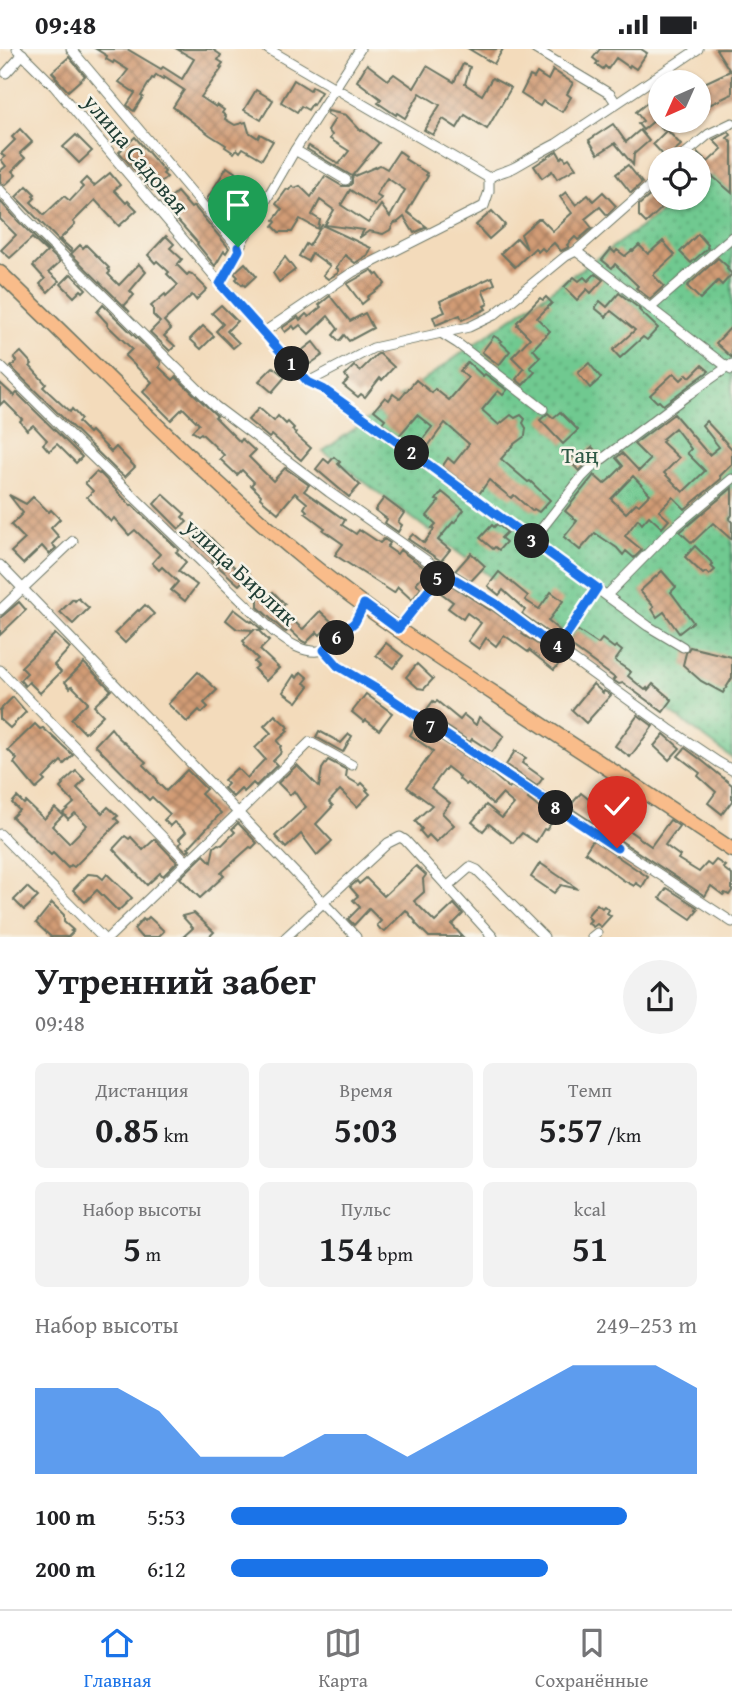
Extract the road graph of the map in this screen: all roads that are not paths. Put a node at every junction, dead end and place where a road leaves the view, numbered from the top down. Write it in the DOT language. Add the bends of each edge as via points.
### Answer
graph roads {
  1 [pos="71,49"];
  2 [pos="268,49"];
  3 [pos="359,49"];
  4 [pos="535,49"];
  5 [pos="698,49"];
  6 [pos="20,52"];
  7 [pos="6,73"];
  8 [pos="334,88"];
  9 [pos="616,103"];
  10 [pos="732,123"];
  11 [pos="693,147"];
  12 [pos="295,150"];
  13 [pos="489,178"];
  14 [pos="346,180"];
  15 [pos="648,188"];
  16 [pos="0,190"];
  17 [pos="732,237"];
  18 [pos="239,250"];
  19 [pos="576,251"];
  20 [pos="0,273"];
  21 [pos="220,284"];
  22 [pos="650,308"];
  23 [pos="264,332"];
  24 [pos="441,333"];
  25 [pos="0,366"];
  26 [pos="731,368"];
  27 [pos="308,382"];
  28 [pos="544,409"];
  29 [pos="732,479"];
  30 [pos="73,541"];
  31 [pos="532,541"];
  32 [pos="0,565"];
  33 [pos="443,572"];
  34 [pos="23,588"];
  35 [pos="607,596"];
  36 [pos="364,604"];
  37 [pos="0,610"];
  38 [pos="398,629"];
  39 [pos="683,647"];
  40 [pos="324,650"];
  41 [pos="0,670"];
  42 [pos="352,765"];
  43 [pos="732,769"];
  44 [pos="238,813"];
  45 [pos="0,834"];
  46 [pos="732,850"];
  47 [pos="187,862"];
  48 [pos="447,887"];
  49 [pos="324,902"];
  50 [pos="732,922"];
  51 [pos="102,937"];
  52 [pos="109,937"];
  53 [pos="286,937"];
  54 [pos="356,937"];
  55 [pos="493,937"];
  56 [pos="544,937"];
  1 -- 18 [label="street"];
  2 -- 8 [label="street"];
  3 -- 8 [label="street"];
  4 -- 9 [label="street" via="610,94"];
  5 -- 9 [label="street"];
  6 -- 7 [label="street"];
  6 -- 21 [label="street, улица Садовая" via="54,86"];
  8 -- 12 [label="street"];
  8 -- 13 [label="street"];
  9 -- 13 [label="street" via="556,144"];
  10 -- 11 [label="street"];
  12 -- 14 [label="street"];
  12 -- 18 [label="street"];
  13 -- 23 [label="street" via="484,206 353,272"];
  15 -- 19 [label="street"];
  16 -- 33 [label="street" via="215,407"];
  17 -- 22 [label="street"];
  18 -- 21 [label="street"];
  19 -- 22 [label="street"];
  19 -- 24 [label="street" via="494,315"];
  20 -- 36 [label="main road" via="255,516"];
  21 -- 23 [label="street, улица Садовая"];
  22 -- 26 [label="street"];
  23 -- 27 [label="street, улица Садовая"];
  24 -- 27 [label="street" via="373,348"];
  24 -- 28 [label="street"];
  25 -- 40 [label="street, улица Бирлик" via="273,631 296,647"];
  26 -- 31 [label="street" via="593,466"];
  27 -- 31 [label="street, улица Садовая"];
  29 -- 35 [label="street" via="670,531"];
  30 -- 34 [label="street"];
  31 -- 35 [label="street, улица Садовая"];
  32 -- 34 [label="street"];
  33 -- 38 [label="street"];
  33 -- 43 [label="street" via="495,603"];
  34 -- 37 [label="street"];
  34 -- 44 [label="street"];
  35 -- 39 [label="street, улица Садовая"];
  36 -- 38 [label="main road"];
  36 -- 40 [label="street" via="355,622"];
  38 -- 46 [label="main road"];
  40 -- 50 [label="street" via="338,666"];
  41 -- 47 [label="street"];
  42 -- 44 [label="street" via="310,742"];
  44 -- 47 [label="street"];
  44 -- 49 [label="street"];
  45 -- 51 [label="street"];
  47 -- 52 [label="street"];
  48 -- 49 [label="street" via="400,837"];
  48 -- 55 [label="street"];
  48 -- 56 [label="street" via="470,867 477,870"];
  49 -- 53 [label="street"];
  49 -- 54 [label="street"];
}
